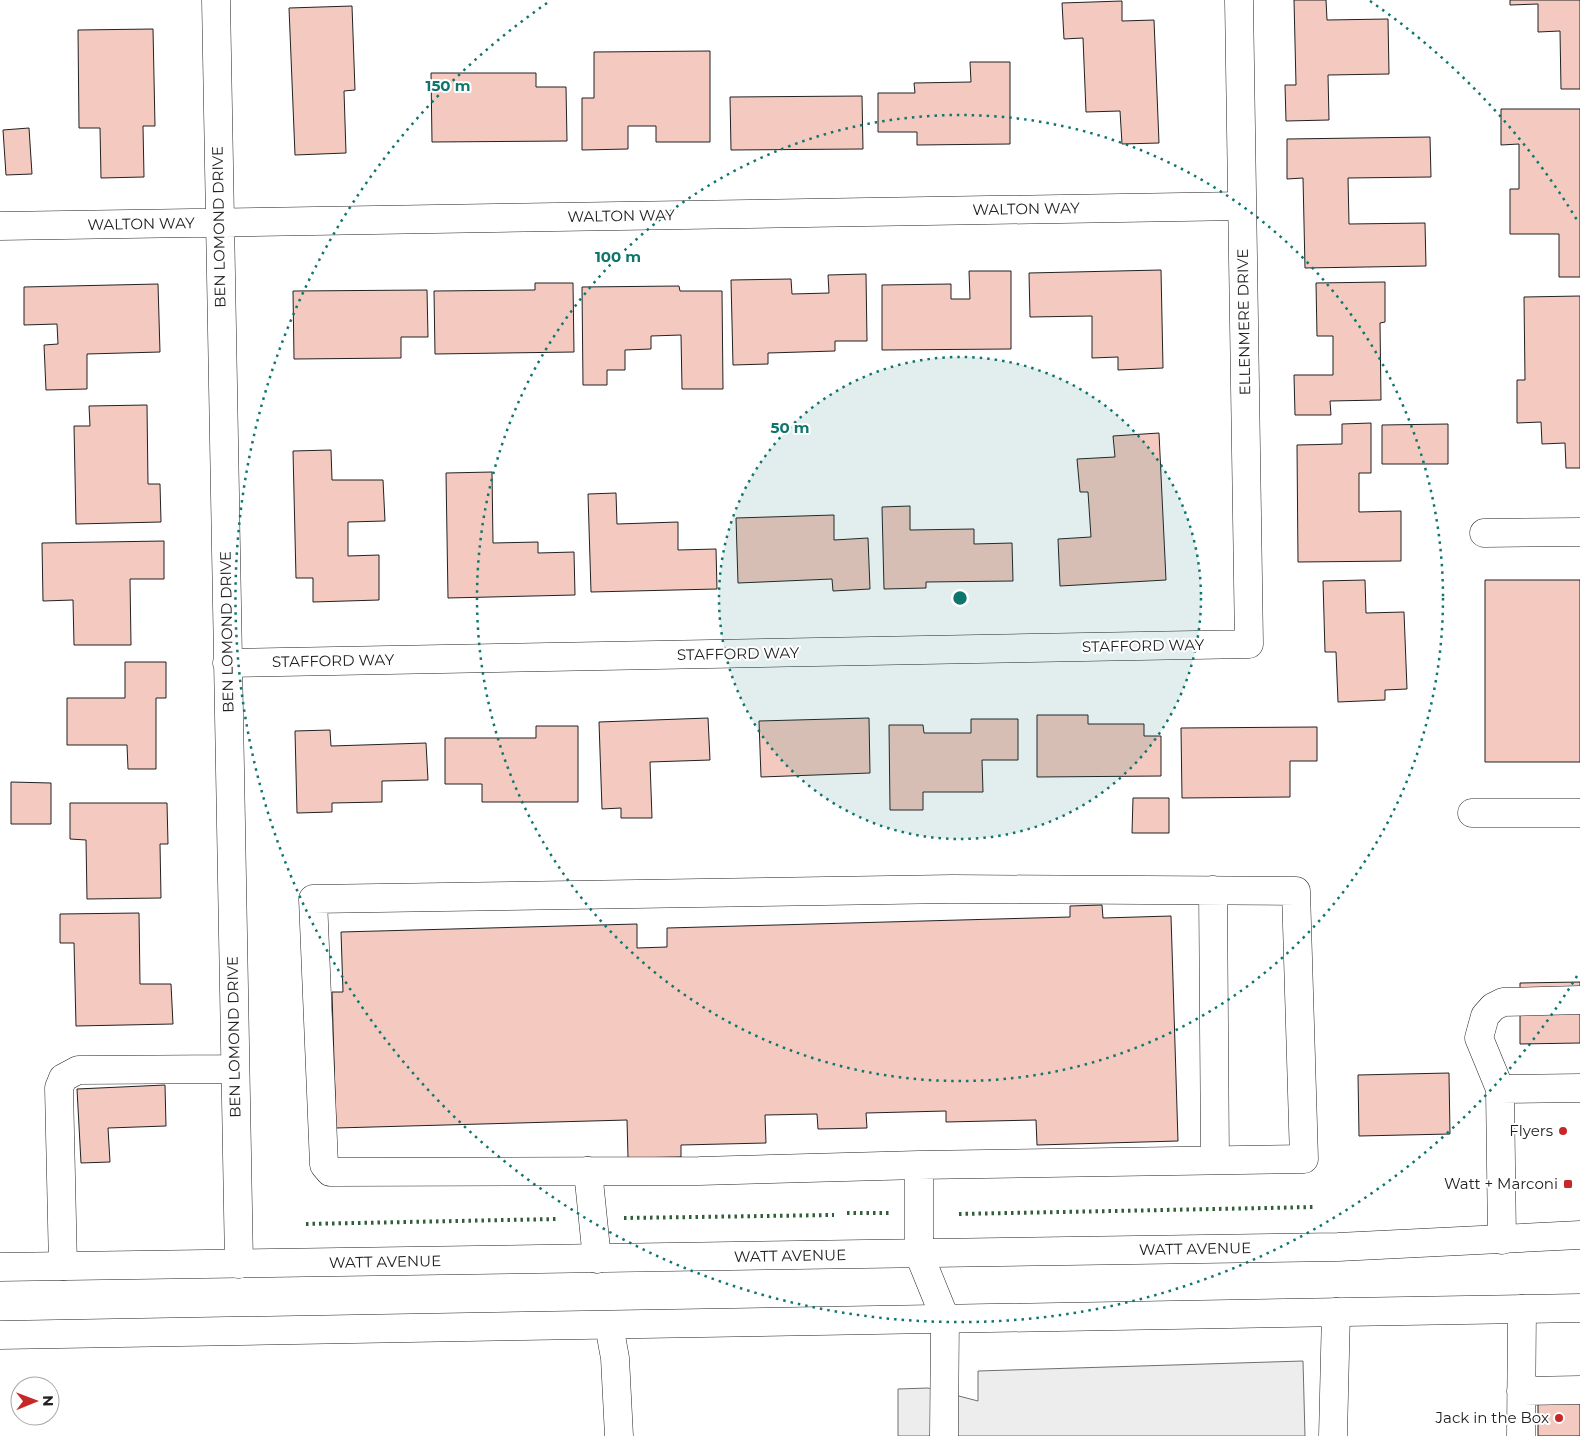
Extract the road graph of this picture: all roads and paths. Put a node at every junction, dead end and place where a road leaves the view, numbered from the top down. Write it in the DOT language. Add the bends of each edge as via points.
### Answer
graph roads {
  1 [pos="216,0"];
  2 [pos="1239,0"];
  3 [pos="1242,206"];
  4 [pos="218,223"];
  5 [pos="0,226"];
  6 [pos="1580,532"];
  7 [pos="1484,533"];
  8 [pos="1249,644"];
  9 [pos="227,664"];
  10 [pos="1472,813"];
  11 [pos="1580,813"];
  12 [pos="1212,890"];
  13 [pos="1580,1000"];
  14 [pos="235,1069"];
  15 [pos="1580,1088"];
  16 [pos="1500,1089"];
  17 [pos="1215,1160"];
  18 [pos="919,1165"];
  19 [pos="588,1171"];
  20 [pos="1580,1235"];
  21 [pos="1502,1240"];
  22 [pos="919,1254"];
  23 [pos="597,1259"];
  24 [pos="239,1264"];
  25 [pos="63,1266"];
  26 [pos="0,1267"];
  27 [pos="1580,1308"];
  28 [pos="1522,1309"];
  29 [pos="1336,1312"];
  30 [pos="944,1318"];
  31 [pos="609,1325"];
  32 [pos="0,1335"];
  33 [pos="1580,1390"];
  34 [pos="1521,1391"];
  35 [pos="619,1436"];
  36 [pos="944,1436"];
  37 [pos="1333,1436"];
  38 [pos="1521,1436"];
  1 -- 4 [label="street, BEN LOMOND DRIVE"];
  2 -- 3 [label="street, ELLENMERE DRIVE"];
  3 -- 4 [label="street, WALTON WAY"];
  3 -- 8 [label="street, ELLENMERE DRIVE"];
  4 -- 5 [label="street, WALTON WAY"];
  4 -- 9 [label="street, BEN LOMOND DRIVE"];
  6 -- 7 [label="street"];
  8 -- 9 [label="street, STAFFORD WAY"];
  9 -- 14 [label="street, BEN LOMOND DRIVE"];
  10 -- 11 [label="street"];
  12 -- 17 [label="street"];
  12 -- 17 [label="street" via="1296,891 1304,1159"];
  12 -- 19 [label="street" via="952,889 313,899 324,1166 330,1172"];
  13 -- 16 [label="street" via="1503,1002 1493,1007 1485,1016 1479,1038"];
  14 -- 24 [label="street, BEN LOMOND DRIVE"];
  14 -- 25 [label="street" via="78,1070 63,1078 59,1088"];
  15 -- 16 [label="street"];
  16 -- 21 [label="street"];
  17 -- 18 [label="street"];
  18 -- 19 [label="street"];
  18 -- 22 [label="street"];
  19 -- 23 [label="street"];
  20 -- 21 [label="street, WATT AVENUE"];
  21 -- 22 [label="street, WATT AVENUE" via="1338,1247"];
  22 -- 23 [label="street, WATT AVENUE"];
  22 -- 30 [label="street"];
  23 -- 24 [label="street, WATT AVENUE"];
  24 -- 25 [label="street, WATT AVENUE"];
  25 -- 26 [label="street, WATT AVENUE"];
  27 -- 28 [label="street"];
  28 -- 29 [label="street"];
  28 -- 34 [label="street"];
  29 -- 30 [label="street"];
  29 -- 37 [label="street"];
  30 -- 31 [label="street"];
  30 -- 36 [label="street"];
  31 -- 32 [label="street"];
  31 -- 35 [label="street" via="615,1358"];
  33 -- 34 [label="street"];
  34 -- 38 [label="street"];
}
